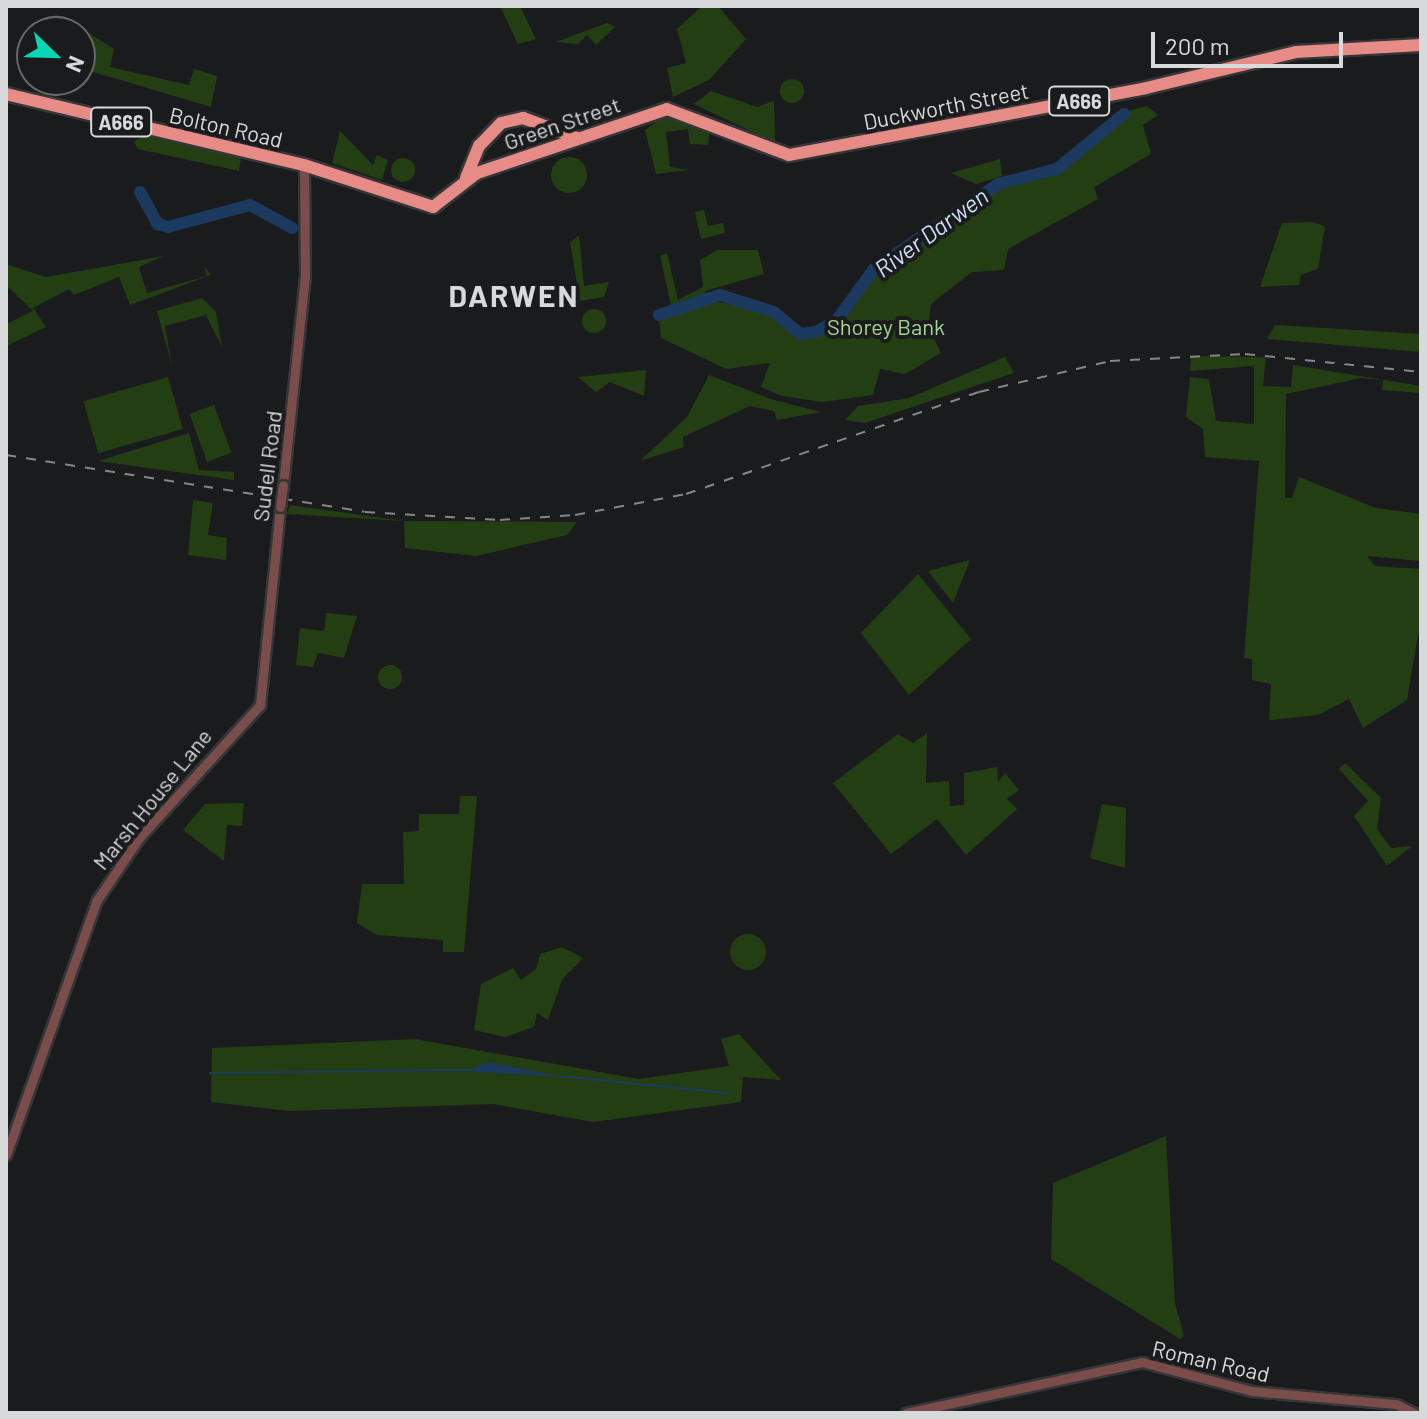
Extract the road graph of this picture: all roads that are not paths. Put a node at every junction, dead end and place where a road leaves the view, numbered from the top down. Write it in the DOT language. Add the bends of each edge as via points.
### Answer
graph roads {
  1 [pos="1421,45"];
  2 [pos="6,94"];
  3 [pos="681,110"];
  4 [pos="584,136"];
  5 [pos="475,155"];
  6 [pos="304,165"];
  7 [pos="494,167"];
  8 [pos="461,186"];
  9 [pos="260,705"];
  10 [pos="6,1155"];
  11 [pos="906,1413"];
  12 [pos="1414,1413"];
  1 -- 3 [label="highway, Duckworth Street / A666" via="1296,52 1146,88 789,155"];
  2 -- 6 [label="highway, Bolton Road / A666"];
  3 -- 4 [label="highway, Green Street / A666" via="658,110"];
  4 -- 5 [label="highway, A666" via="564,138 534,123 501,123"];
  4 -- 7 [label="highway, Green Street / A666"];
  5 -- 7 [label="highway"];
  5 -- 8 [label="highway, A666"];
  6 -- 8 [label="highway, Bolton Road / A666" via="433,207"];
  6 -- 9 [label="street, Sudell Road, bridge" via="305,285"];
  7 -- 8 [label="highway, Green Street / A666"];
  9 -- 10 [label="street, Marsh House Lane" via="250,707 132,846 97,900"];
  11 -- 12 [label="street, Roman Road" via="1142,1362 1252,1391 1396,1404"];
}
